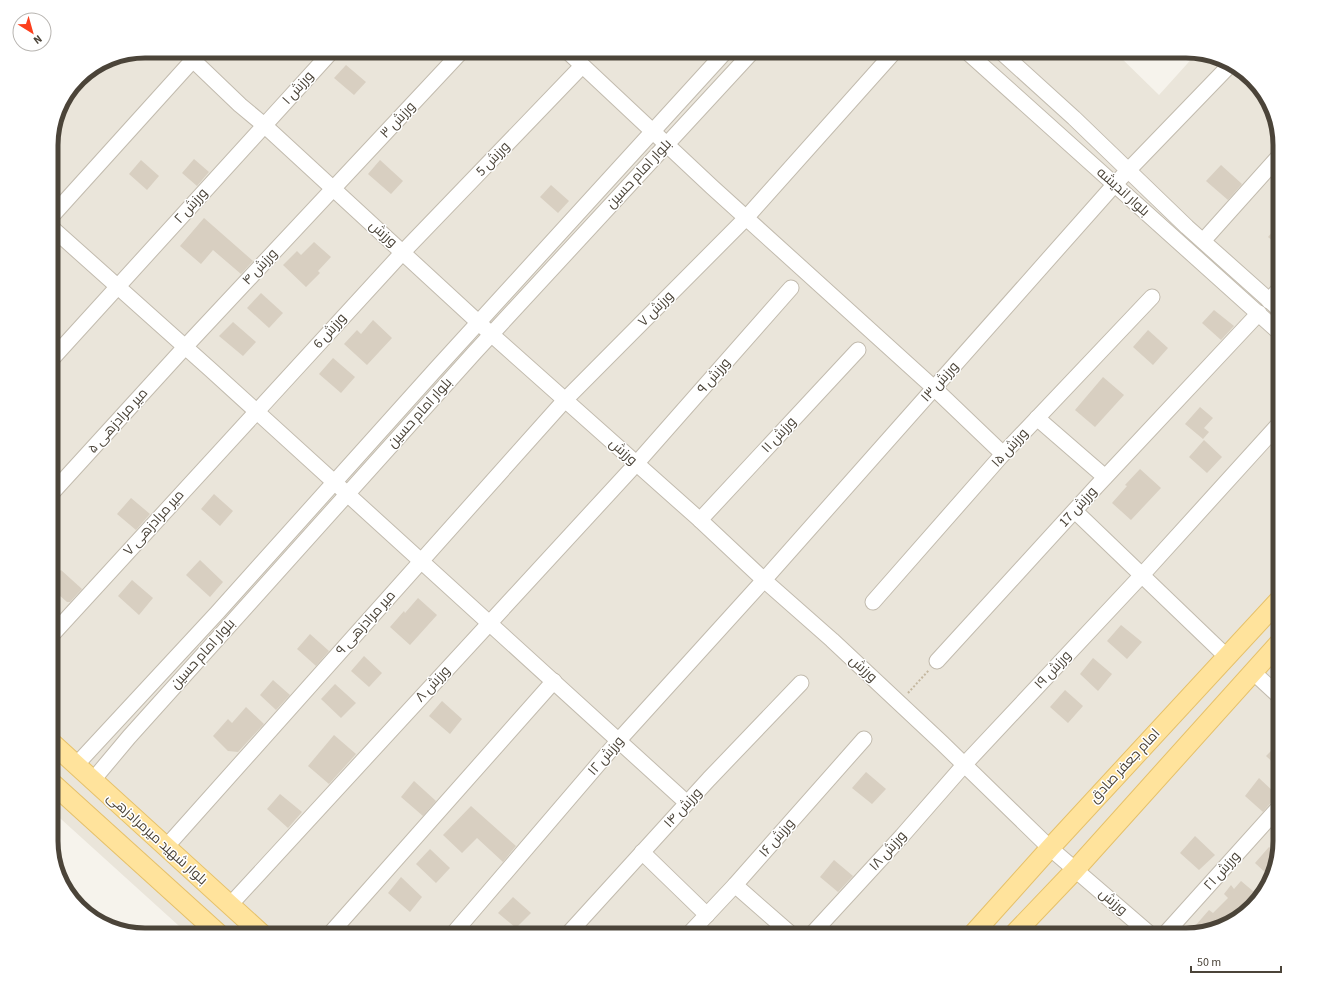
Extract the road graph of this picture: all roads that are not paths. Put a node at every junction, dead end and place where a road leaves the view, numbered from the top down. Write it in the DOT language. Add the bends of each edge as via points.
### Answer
graph roads {
  1 [pos="194,58"];
  2 [pos="200,58"];
  3 [pos="326,58"];
  4 [pos="455,58"];
  5 [pos="574,58"];
  6 [pos="720,58"];
  7 [pos="746,58"];
  8 [pos="888,58"];
  9 [pos="974,58"];
  10 [pos="1008,58"];
  11 [pos="582,66"];
  12 [pos="1227,69"];
  13 [pos="264,125"];
  14 [pos="653,132"];
  15 [pos="666,144"];
  16 [pos="1273,163"];
  17 [pos="1128,170"];
  18 [pos="1115,184"];
  19 [pos="334,188"];
  20 [pos="58,209"];
  21 [pos="746,218"];
  22 [pos="58,233"];
  23 [pos="1203,241"];
  24 [pos="403,252"];
  25 [pos="118,286"];
  26 [pos="791,288"];
  27 [pos="1152,297"];
  28 [pos="1273,304"];
  29 [pos="1258,313"];
  30 [pos="479,323"];
  31 [pos="1273,327"];
  32 [pos="491,334"];
  33 [pos="186,347"];
  34 [pos="858,350"];
  35 [pos="58,352"];
  36 [pos="934,388"];
  37 [pos="565,400"];
  38 [pos="257,411"];
  39 [pos="1038,418"];
  40 [pos="1273,432"];
  41 [pos="1003,454"];
  42 [pos="636,464"];
  43 [pos="1104,477"];
  44 [pos="335,482"];
  45 [pos="58,486"];
  46 [pos="348,493"];
  47 [pos="1075,511"];
  48 [pos="700,520"];
  49 [pos="422,561"];
  50 [pos="1142,574"];
  51 [pos="764,580"];
  52 [pos="873,602"];
  53 [pos="1273,607"];
  54 [pos="490,623"];
  55 [pos="58,628"];
  56 [pos="1273,650"];
  57 [pos="1227,657"];
  58 [pos="937,661"];
  59 [pos="1253,672"];
  60 [pos="554,682"];
  61 [pos="801,683"];
  62 [pos="1273,691"];
  63 [pos="864,739"];
  64 [pos="619,740"];
  65 [pos="58,748"];
  66 [pos="76,765"];
  67 [pos="964,765"];
  68 [pos="93,780"];
  69 [pos="58,788"];
  70 [pos="687,803"];
  71 [pos="1273,814"];
  72 [pos="166,847"];
  73 [pos="1050,848"];
  74 [pos="642,852"];
  75 [pos="1075,870"];
  76 [pos="735,885"];
  77 [pos="230,905"];
  78 [pos="707,915"];
  79 [pos="212,928"];
  80 [pos="255,928"];
  81 [pos="335,928"];
  82 [pos="458,928"];
  83 [pos="573,928"];
  84 [pos="695,928"];
  85 [pos="784,928"];
  86 [pos="818,928"];
  87 [pos="978,928"];
  88 [pos="1020,928"];
  89 [pos="1143,928"];
  90 [pos="1170,928"];
  1 -- 20 [label="street"];
  2 -- 13 [label="street, ورزش" via="240,105"];
  3 -- 13 [label="street, ورزش ۱"];
  4 -- 19 [label="street, ورزش ۳"];
  5 -- 11 [label="street"];
  6 -- 14 [label="street, بلوار امام حسین"];
  7 -- 15 [label="street, بلوار امام حسین"];
  8 -- 21 [label="street, ورزش ۷"];
  9 -- 18 [label="street, بلوار اندیشه"];
  10 -- 17 [label="street, بلوار اندیشه"];
  11 -- 14 [label="street"];
  11 -- 24 [label="street, ورزش 5"];
  12 -- 17 [label="street, ورزش ۱۳"];
  13 -- 19 [label="street, ورزش"];
  13 -- 25 [label="street, ورزش ۲"];
  14 -- 15 [label="street"];
  14 -- 30 [label="street, بلوار امام حسین"];
  15 -- 21 [label="street"];
  15 -- 32 [label="street, بلوار امام حسین"];
  16 -- 23 [label="street"];
  17 -- 18 [label="street, ورزش ۱۳"];
  17 -- 23 [label="street, بلوار اندیشه"];
  18 -- 29 [label="street, بلوار اندیشه"];
  18 -- 36 [label="street, ورزش ۱۳"];
  19 -- 24 [label="street, ورزش"];
  19 -- 33 [label="street, ورزش ۴"];
  21 -- 36 [label="street"];
  21 -- 37 [label="street, ورزش ۷"];
  22 -- 25 [label="street"];
  23 -- 28 [label="street, بلوار اندیشه"];
  24 -- 30 [label="street, ورزش"];
  24 -- 38 [label="street, ورزش 6"];
  25 -- 33 [label="street"];
  25 -- 35 [label="street, ورزش ۲"];
  26 -- 42 [label="street, ورزش ۹"];
  27 -- 39 [label="street, ورزش ۱۵"];
  29 -- 31 [label="street, بلوار اندیشه"];
  29 -- 43 [label="street, ورزش 17"];
  30 -- 32 [label="street, ورزش"];
  30 -- 44 [label="street, بلوار امام حسین"];
  32 -- 37 [label="street, ورزش"];
  32 -- 46 [label="street, بلوار امام حسین"];
  33 -- 38 [label="street"];
  33 -- 45 [label="street, میر مرادزهی ۵"];
  34 -- 48 [label="street, ورزش ۱۱"];
  36 -- 41 [label="street"];
  36 -- 51 [label="street, ورزش ۱۳"];
  37 -- 42 [label="street, ورزش"];
  37 -- 49 [label="street, میر مرادزهی ۹"];
  38 -- 44 [label="street"];
  38 -- 55 [label="street, میر مرادزهی ۷"];
  39 -- 41 [label="street, ورزش ۱۵"];
  39 -- 43 [label="street"];
  40 -- 50 [label="street, ورزش ۱۹"];
  41 -- 52 [label="street, ورزش ۱۵"];
  42 -- 48 [label="street, ورزش"];
  42 -- 54 [label="street, ورزش ۸"];
  43 -- 47 [label="street, ورزش 17"];
  44 -- 46 [label="street"];
  44 -- 66 [label="street, بلوار امام حسین"];
  46 -- 49 [label="street"];
  46 -- 68 [label="street, بلوار امام حسین"];
  47 -- 50 [label="street"];
  47 -- 58 [label="street, ورزش 17"];
  48 -- 51 [label="street, ورزش"];
  49 -- 54 [label="street"];
  49 -- 72 [label="street, میر مرادزهی ۹"];
  50 -- 57 [label="street"];
  50 -- 67 [label="street, ورزش ۱۹"];
  51 -- 64 [label="street, ورزش ۱۲"];
  51 -- 67 [label="street, ورزش" via="832,640"];
  53 -- 57 [label="main road, امام جعفر صادق"];
  54 -- 60 [label="street"];
  54 -- 77 [label="street, ورزش ۸"];
  56 -- 59 [label="main road"];
  57 -- 73 [label="main road, امام جعفر صادق"];
  59 -- 62 [label="street"];
  59 -- 75 [label="main road"];
  60 -- 64 [label="street"];
  60 -- 81 [label="street"];
  61 -- 70 [label="street, ورزش ۱۴"];
  63 -- 76 [label="street, ورزش ۱۶"];
  64 -- 70 [label="street"];
  64 -- 82 [label="street, ورزش ۱۲"];
  65 -- 66 [label="main road, بلوار شهید میرمرادزهی"];
  66 -- 68 [label="main road, بلوار شهید میرمرادزهی"];
  67 -- 73 [label="street, ورزش"];
  67 -- 86 [label="street, ورزش ۱۸"];
  68 -- 72 [label="main road, بلوار شهید میرمرادزهی"];
  69 -- 79 [label="main road, بلوار شهید میرمرادزهی"];
  70 -- 74 [label="street, ورزش ۱۴"];
  71 -- 90 [label="street, ورزش ۲۱"];
  72 -- 77 [label="main road, بلوار شهید میرمرادزهی"];
  73 -- 75 [label="street, ورزش"];
  73 -- 87 [label="main road, امام جعفر صادق"];
  74 -- 78 [label="street"];
  74 -- 83 [label="street, ورزش ۱۴"];
  75 -- 88 [label="main road"];
  75 -- 89 [label="street, ورزش"];
  76 -- 78 [label="street, ورزش ۱۶"];
  76 -- 85 [label="street"];
  77 -- 80 [label="main road, بلوار شهید میرمرادزهی"];
  78 -- 84 [label="street, ورزش ۱۶"];
}
